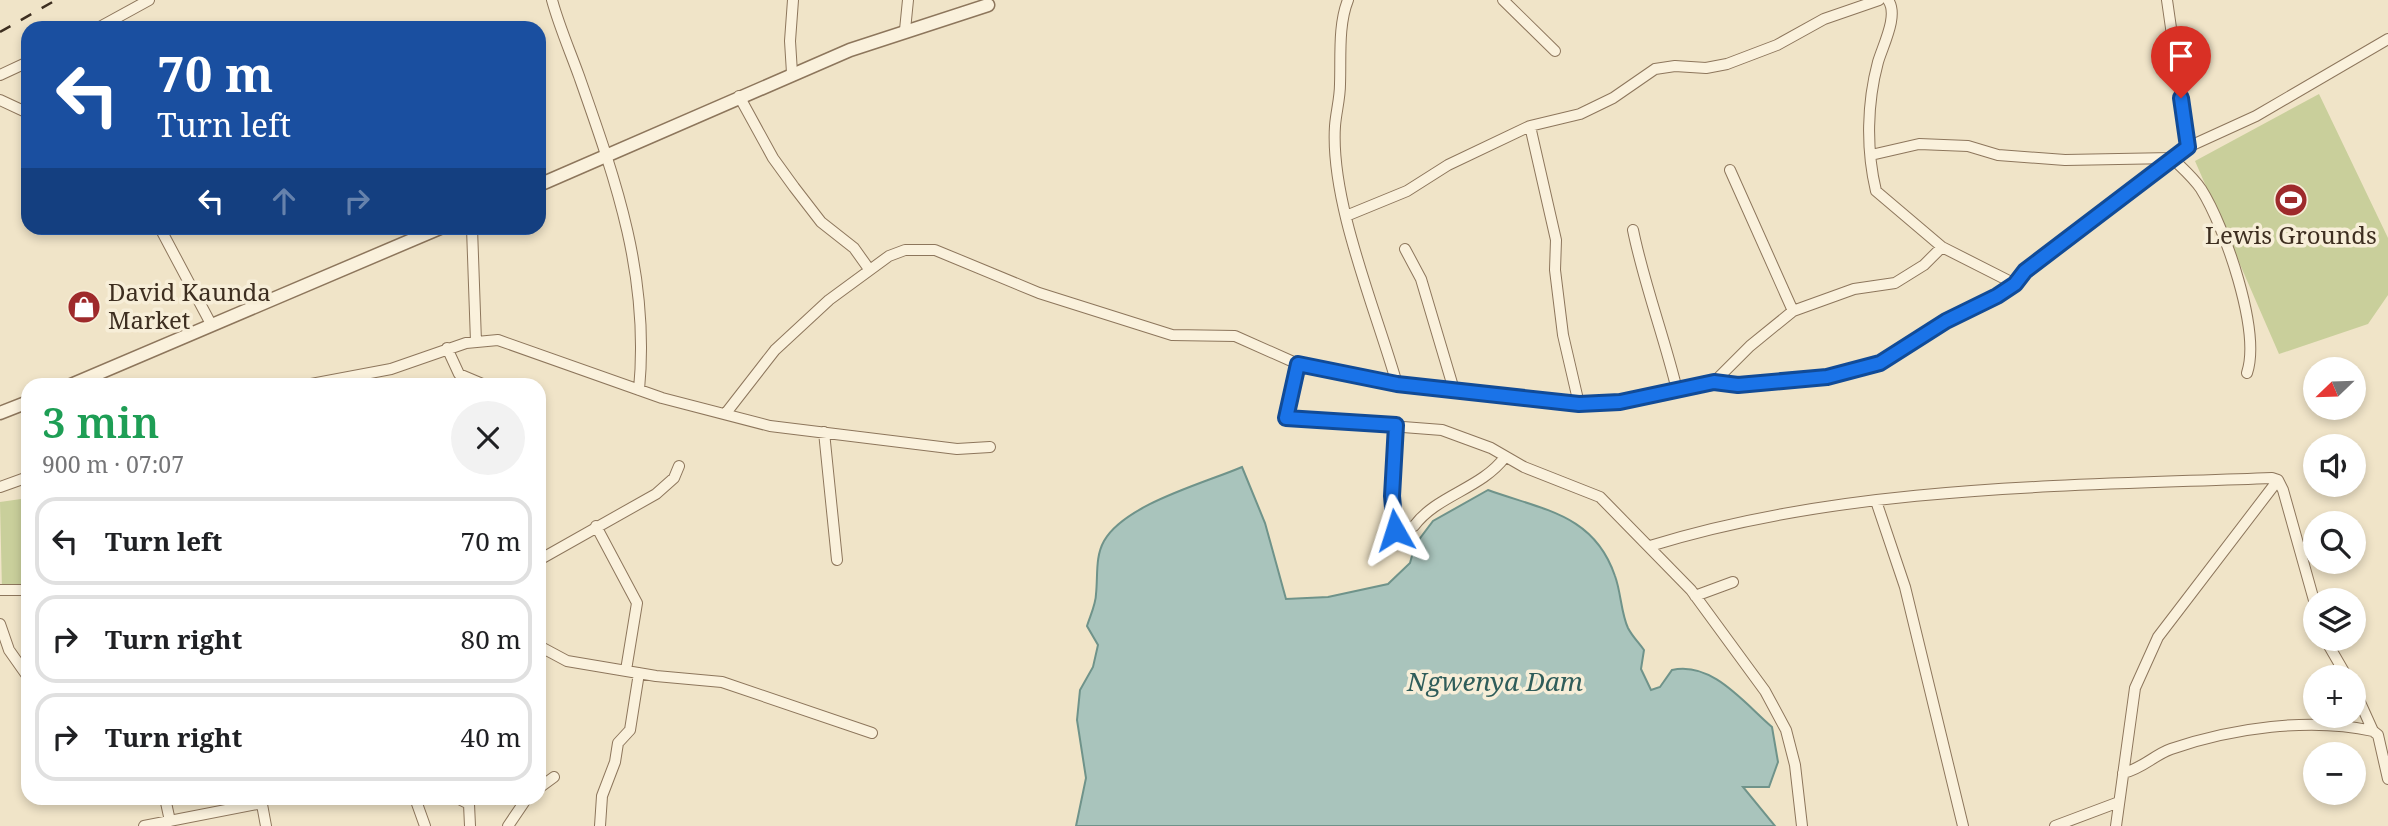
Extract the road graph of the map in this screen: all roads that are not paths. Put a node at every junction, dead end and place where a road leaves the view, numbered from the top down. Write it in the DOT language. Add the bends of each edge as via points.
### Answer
graph roads {
  1 [pos="149,0"];
  2 [pos="552,0"];
  3 [pos="793,0"];
  4 [pos="908,0"];
  5 [pos="1348,0"];
  6 [pos="1503,0"];
  7 [pos="1879,0"];
  8 [pos="1888,0"];
  9 [pos="2166,0"];
  10 [pos="992,3"];
  11 [pos="111,21"];
  12 [pos="905,30"];
  13 [pos="2388,39"];
  14 [pos="1555,51"];
  15 [pos="21,65"];
  16 [pos="792,73"];
  17 [pos="0,75"];
  18 [pos="739,96"];
  19 [pos="0,100"];
  20 [pos="21,110"];
  21 [pos="1530,125"];
  22 [pos="2188,147"];
  23 [pos="1871,155"];
  24 [pos="607,156"];
  25 [pos="2172,158"];
  26 [pos="1730,170"];
  27 [pos="546,182"];
  28 [pos="1346,216"];
  29 [pos="1633,230"];
  30 [pos="164,235"];
  31 [pos="423,235"];
  32 [pos="472,235"];
  33 [pos="1942,247"];
  34 [pos="1405,249"];
  35 [pos="869,270"];
  36 [pos="2015,284"];
  37 [pos="1793,311"];
  38 [pos="211,324"];
  39 [pos="476,342"];
  40 [pos="447,348"];
  41 [pos="1298,364"];
  42 [pos="2247,373"];
  43 [pos="87,378"];
  44 [pos="343,378"];
  45 [pos="468,378"];
  46 [pos="1714,382"];
  47 [pos="1397,384"];
  48 [pos="639,390"];
  49 [pos="1454,390"];
  50 [pos="1677,390"];
  51 [pos="1579,404"];
  52 [pos="21,405"];
  53 [pos="0,413"];
  54 [pos="726,413"];
  55 [pos="1396,425"];
  56 [pos="824,432"];
  57 [pos="990,447"];
  58 [pos="1504,457"];
  59 [pos="680,466"];
  60 [pos="21,479"];
  61 [pos="2278,480"];
  62 [pos="0,486"];
  63 [pos="1876,501"];
  64 [pos="596,526"];
  65 [pos="1650,546"];
  66 [pos="546,556"];
  67 [pos="837,560"];
  68 [pos="1733,582"];
  69 [pos="2311,588"];
  70 [pos="0,590"];
  71 [pos="21,591"];
  72 [pos="1695,596"];
  73 [pos="0,624"];
  74 [pos="546,650"];
  75 [pos="21,667"];
  76 [pos="625,670"];
  77 [pos="639,673"];
  78 [pos="2366,713"];
  79 [pos="872,733"];
  80 [pos="2376,733"];
  81 [pos="2388,750"];
  82 [pos="2123,773"];
  83 [pos="554,777"];
  84 [pos="2388,779"];
  85 [pos="546,783"];
  86 [pos="2119,802"];
  87 [pos="167,805"];
  88 [pos="244,805"];
  89 [pos="263,805"];
  90 [pos="418,805"];
  91 [pos="469,805"];
  92 [pos="522,805"];
  93 [pos="170,821"];
  94 [pos="144,826"];
  95 [pos="266,826"];
  96 [pos="425,826"];
  97 [pos="470,826"];
  98 [pos="508,826"];
  99 [pos="600,826"];
  100 [pos="1802,826"];
  101 [pos="1963,826"];
  102 [pos="2055,826"];
  103 [pos="2116,826"];
  1 -- 11 [label="street"];
  2 -- 24 [label="street"];
  3 -- 16 [label="street"];
  4 -- 12 [label="street"];
  5 -- 28 [label="street" via="1335,125"];
  6 -- 14 [label="street"];
  7 -- 21 [label="street" via="1824,19 1777,45 1727,64 1655,69 1580,114"];
  8 -- 23 [label="street" via="1892,18 1871,87"];
  9 -- 22 [label="street"];
  10 -- 12 [label="street"];
  12 -- 16 [label="street"];
  13 -- 22 [label="street" via="2256,116"];
  15 -- 17 [label="street"];
  16 -- 18 [label="street"];
  18 -- 24 [label="street"];
  18 -- 35 [label="street" via="794,187 821,222 854,248"];
  19 -- 20 [label="street"];
  21 -- 28 [label="street" via="1448,165 1407,191"];
  21 -- 51 [label="street" via="1556,240 1563,335"];
  22 -- 25 [label="street"];
  23 -- 25 [label="street" via="1919,144 2065,160"];
  23 -- 33 [label="street" via="1876,191"];
  24 -- 27 [label="street"];
  24 -- 48 [label="street" via="636,264 642,350"];
  25 -- 36 [label="street" via="2025,271"];
  25 -- 42 [label="street" via="2203,192 2231,256 2250,328 2252,359"];
  26 -- 37 [label="street"];
  28 -- 47 [label="street"];
  29 -- 50 [label="street"];
  30 -- 38 [label="street"];
  31 -- 38 [label="street"];
  32 -- 39 [label="street"];
  33 -- 36 [label="street"];
  33 -- 37 [label="street" via="1895,283 1854,289"];
  34 -- 49 [label="street" via="1421,279"];
  35 -- 41 [label="street" via="905,250 935,250 1039,293 1172,335 1235,336"];
  35 -- 54 [label="street" via="775,350"];
  36 -- 46 [label="street" via="1880,363 1827,377 1738,385"];
  37 -- 46 [label="street"];
  38 -- 43 [label="street"];
  39 -- 40 [label="street"];
  39 -- 48 [label="street" via="498,340"];
  40 -- 44 [label="street" via="391,369"];
  40 -- 45 [label="street" via="459,374"];
  41 -- 47 [label="street"];
  41 -- 55 [label="street" via="1286,418"];
  46 -- 50 [label="street"];
  47 -- 49 [label="street"];
  48 -- 54 [label="street"];
  49 -- 51 [label="street"];
  50 -- 51 [label="street" via="1620,402"];
  52 -- 53 [label="street"];
  54 -- 56 [label="street" via="770,426"];
  55 -- 58 [label="street" via="1442,430"];
  55 -- 58 [label="street" via="1395,530 1414,526 1424,513 1480,481"];
  56 -- 57 [label="street" via="957,449"];
  56 -- 67 [label="street"];
  58 -- 65 [label="street" via="1600,497"];
  59 -- 64 [label="street" via="666,487"];
  60 -- 62 [label="street"];
  61 -- 63 [label="street" via="2060,486"];
  61 -- 69 [label="street"];
  61 -- 82 [label="street" via="2158,637 2135,688"];
  63 -- 65 [label="street" via="1748,522"];
  63 -- 101 [label="street" via="1905,587"];
  64 -- 66 [label="street"];
  64 -- 76 [label="street" via="637,603"];
  65 -- 72 [label="street"];
  68 -- 72 [label="street"];
  70 -- 71 [label="street"];
  72 -- 100 [label="street" via="1765,691 1786,730"];
  73 -- 75 [label="street"];
  74 -- 76 [label="street" via="567,661"];
  76 -- 77 [label="street"];
  77 -- 79 [label="street" via="722,682"];
  77 -- 99 [label="street" via="630,730 618,743 601,796"];
  78 -- 80 [label="street"];
  80 -- 81 [label="street"];
  80 -- 82 [label="street" via="2343,724 2276,725 2168,749 2148,764"];
  80 -- 84 [label="street"];
  82 -- 86 [label="street"];
  83 -- 85 [label="street"];
  86 -- 102 [label="street"];
  86 -- 103 [label="street"];
  87 -- 93 [label="street"];
  88 -- 93 [label="street"];
  89 -- 95 [label="street"];
  90 -- 96 [label="street"];
  91 -- 97 [label="street"];
  92 -- 98 [label="street"];
  93 -- 94 [label="street"];
}
